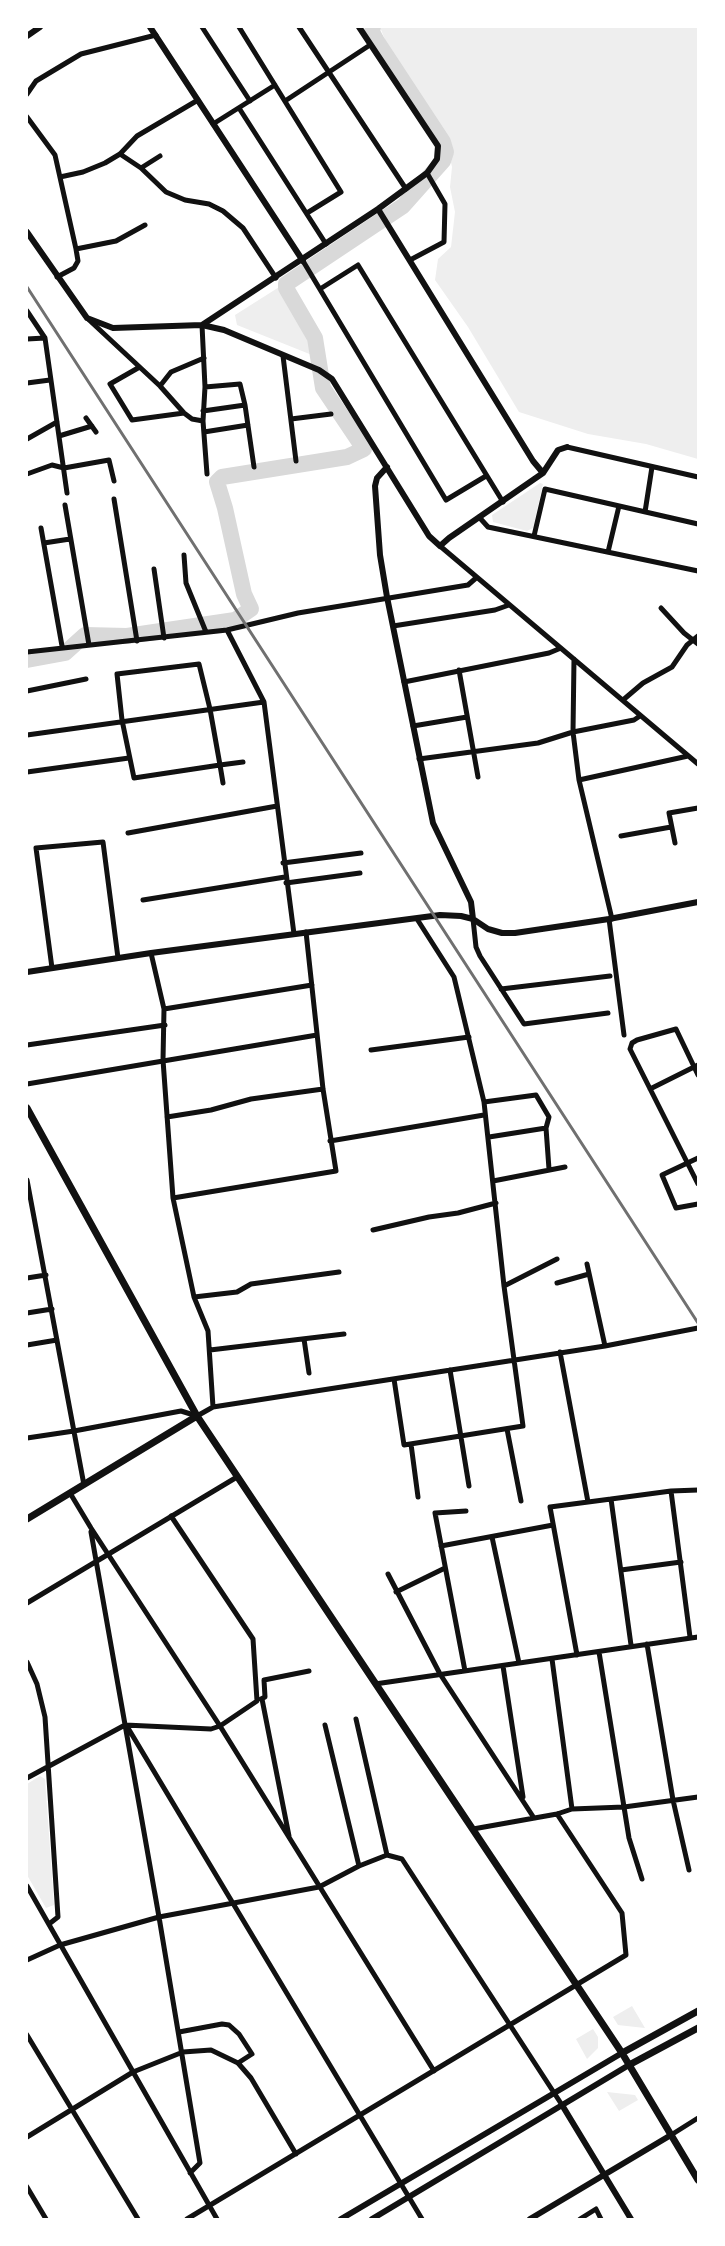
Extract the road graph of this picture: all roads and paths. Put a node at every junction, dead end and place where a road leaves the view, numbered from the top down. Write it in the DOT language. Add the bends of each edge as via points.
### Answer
graph roads {
  1 [pos="40,27"];
  2 [pos="202,27"];
  3 [pos="239,27"];
  4 [pos="299,27"];
  5 [pos="359,27"];
  6 [pos="153,30"];
  7 [pos="27,36"];
  8 [pos="370,45"];
  9 [pos="328,72"];
  10 [pos="275,85"];
  11 [pos="27,94"];
  12 [pos="198,100"];
  13 [pos="250,101"];
  14 [pos="285,101"];
  15 [pos="239,108"];
  16 [pos="27,117"];
  17 [pos="213,124"];
  18 [pos="120,154"];
  19 [pos="160,156"];
  20 [pos="141,168"];
  21 [pos="427,173"];
  22 [pos="60,177"];
  23 [pos="406,189"];
  24 [pos="378,209"];
  25 [pos="307,213"];
  26 [pos="146,225"];
  27 [pos="27,232"];
  28 [pos="326,244"];
  29 [pos="76,249"];
  30 [pos="410,260"];
  31 [pos="303,261"];
  32 [pos="57,278"];
  33 [pos="276,278"];
  34 [pos="320,289"];
  35 [pos="27,311"];
  36 [pos="87,318"];
  37 [pos="202,325"];
  38 [pos="45,338"];
  39 [pos="27,339"];
  40 [pos="283,356"];
  41 [pos="204,358"];
  42 [pos="138,368"];
  43 [pos="50,380"];
  44 [pos="27,383"];
  45 [pos="160,386"];
  46 [pos="205,387"];
  47 [pos="245,405"];
  48 [pos="203,411"];
  49 [pos="183,413"];
  50 [pos="331,414"];
  51 [pos="86,418"];
  52 [pos="291,419"];
  53 [pos="204,421"];
  54 [pos="57,422"];
  55 [pos="248,425"];
  56 [pos="92,426"];
  57 [pos="96,432"];
  58 [pos="204,432"];
  59 [pos="59,436"];
  60 [pos="27,439"];
  61 [pos="567,447"];
  62 [pos="297,461"];
  63 [pos="254,467"];
  64 [pos="387,467"];
  65 [pos="652,467"];
  66 [pos="64,468"];
  67 [pos="543,473"];
  68 [pos="27,474"];
  69 [pos="207,474"];
  70 [pos="486,476"];
  71 [pos="698,477"];
  72 [pos="114,481"];
  73 [pos="67,493"];
  74 [pos="114,499"];
  75 [pos="503,502"];
  76 [pos="64,505"];
  77 [pos="619,506"];
  78 [pos="645,512"];
  79 [pos="479,517"];
  80 [pos="698,524"];
  81 [pos="41,528"];
  82 [pos="534,536"];
  83 [pos="70,539"];
  84 [pos="44,543"];
  85 [pos="440,546"];
  86 [pos="608,552"];
  87 [pos="184,555"];
  88 [pos="154,569"];
  89 [pos="698,571"];
  90 [pos="476,578"];
  91 [pos="387,597"];
  92 [pos="509,605"];
  93 [pos="661,608"];
  94 [pos="393,626"];
  95 [pos="227,630"];
  96 [pos="206,632"];
  97 [pos="164,638"];
  98 [pos="137,640"];
  99 [pos="697,640"];
  100 [pos="88,645"];
  101 [pos="62,646"];
  102 [pos="561,648"];
  103 [pos="27,651"];
  104 [pos="574,659"];
  105 [pos="459,670"];
  106 [pos="86,679"];
  107 [pos="404,682"];
  108 [pos="27,691"];
  109 [pos="623,700"];
  110 [pos="264,702"];
  111 [pos="210,709"];
  112 [pos="640,716"];
  113 [pos="467,717"];
  114 [pos="122,720"];
  115 [pos="413,726"];
  116 [pos="573,732"];
  117 [pos="27,735"];
  118 [pos="473,750"];
  119 [pos="688,756"];
  120 [pos="129,758"];
  121 [pos="419,759"];
  122 [pos="243,762"];
  123 [pos="698,764"];
  124 [pos="220,765"];
  125 [pos="27,772"];
  126 [pos="478,777"];
  127 [pos="579,780"];
  128 [pos="223,783"];
  129 [pos="277,806"];
  130 [pos="698,808"];
  131 [pos="671,827"];
  132 [pos="128,833"];
  133 [pos="621,836"];
  134 [pos="675,843"];
  135 [pos="361,853"];
  136 [pos="284,863"];
  137 [pos="360,873"];
  138 [pos="286,880"];
  139 [pos="143,900"];
  140 [pos="698,902"];
  141 [pos="417,919"];
  142 [pos="473,919"];
  143 [pos="610,919"];
  144 [pos="306,932"];
  145 [pos="294,934"];
  146 [pos="151,953"];
  147 [pos="118,958"];
  148 [pos="52,968"];
  149 [pos="27,972"];
  150 [pos="610,976"];
  151 [pos="312,985"];
  152 [pos="501,989"];
  153 [pos="164,1009"];
  154 [pos="608,1013"];
  155 [pos="165,1025"];
  156 [pos="317,1035"];
  157 [pos="624,1035"];
  158 [pos="470,1037"];
  159 [pos="27,1045"];
  160 [pos="371,1050"];
  161 [pos="163,1060"];
  162 [pos="696,1066"];
  163 [pos="698,1075"];
  164 [pos="27,1084"];
  165 [pos="323,1089"];
  166 [pos="650,1089"];
  167 [pos="484,1102"];
  168 [pos="27,1108"];
  169 [pos="484,1115"];
  170 [pos="29,1116"];
  171 [pos="167,1117"];
  172 [pos="546,1128"];
  173 [pos="489,1137"];
  174 [pos="330,1141"];
  175 [pos="698,1158"];
  176 [pos="688,1163"];
  177 [pos="565,1167"];
  178 [pos="549,1169"];
  179 [pos="27,1180"];
  180 [pos="494,1181"];
  181 [pos="698,1184"];
  182 [pos="173,1198"];
  183 [pos="496,1203"];
  184 [pos="698,1204"];
  185 [pos="373,1230"];
  186 [pos="557,1259"];
  187 [pos="586,1264"];
  188 [pos="339,1272"];
  189 [pos="46,1275"];
  190 [pos="589,1275"];
  191 [pos="27,1278"];
  192 [pos="557,1283"];
  193 [pos="504,1286"];
  194 [pos="194,1297"];
  195 [pos="52,1309"];
  196 [pos="27,1312"];
  197 [pos="698,1328"];
  198 [pos="344,1334"];
  199 [pos="304,1339"];
  200 [pos="57,1340"];
  201 [pos="27,1345"];
  202 [pos="605,1346"];
  203 [pos="210,1350"];
  204 [pos="560,1352"];
  205 [pos="515,1359"];
  206 [pos="450,1370"];
  207 [pos="309,1373"];
  208 [pos="394,1379"];
  209 [pos="213,1407"];
  210 [pos="197,1416"];
  211 [pos="507,1429"];
  212 [pos="74,1431"];
  213 [pos="460,1437"];
  214 [pos="27,1438"];
  215 [pos="411,1444"];
  216 [pos="237,1477"];
  217 [pos="84,1485"];
  218 [pos="469,1486"];
  219 [pos="698,1490"];
  220 [pos="671,1491"];
  221 [pos="70,1493"];
  222 [pos="418,1497"];
  223 [pos="611,1498"];
  224 [pos="521,1501"];
  225 [pos="588,1502"];
  226 [pos="466,1511"];
  227 [pos="171,1516"];
  228 [pos="27,1519"];
  229 [pos="553,1525"];
  230 [pos="91,1528"];
  231 [pos="492,1537"];
  232 [pos="441,1546"];
  233 [pos="108,1554"];
  234 [pos="96,1562"];
  235 [pos="681,1562"];
  236 [pos="445,1568"];
  237 [pos="621,1570"];
  238 [pos="388,1574"];
  239 [pos="396,1592"];
  240 [pos="27,1603"];
  241 [pos="690,1637"];
  242 [pos="698,1637"];
  243 [pos="647,1644"];
  244 [pos="631,1646"];
  245 [pos="598,1652"];
  246 [pos="577,1655"];
  247 [pos="552,1659"];
  248 [pos="27,1663"];
  249 [pos="519,1663"];
  250 [pos="503,1666"];
  251 [pos="309,1671"];
  252 [pos="465,1671"];
  253 [pos="440,1674"];
  254 [pos="375,1684"];
  255 [pos="259,1700"];
  256 [pos="356,1719"];
  257 [pos="125,1725"];
  258 [pos="325,1725"];
  259 [pos="220,1726"];
  260 [pos="48,1766"];
  261 [pos="27,1778"];
  262 [pos="698,1797"];
  263 [pos="673,1800"];
  264 [pos="524,1802"];
  265 [pos="624,1807"];
  266 [pos="572,1809"];
  267 [pos="557,1814"];
  268 [pos="534,1818"];
  269 [pos="473,1829"];
  270 [pos="290,1840"];
  271 [pos="387,1855"];
  272 [pos="359,1866"];
  273 [pos="689,1870"];
  274 [pos="642,1880"];
  275 [pos="27,1886"];
  276 [pos="319,1887"];
  277 [pos="233,1904"];
  278 [pos="159,1917"];
  279 [pos="48,1924"];
  280 [pos="60,1945"];
  281 [pos="27,1960"];
  282 [pos="577,1985"];
  283 [pos="698,2011"];
  284 [pos="510,2025"];
  285 [pos="698,2028"];
  286 [pos="179,2032"];
  287 [pos="27,2035"];
  288 [pos="183,2052"];
  289 [pos="622,2053"];
  290 [pos="238,2063"];
  291 [pos="629,2065"];
  292 [pos="434,2071"];
  293 [pos="133,2072"];
  294 [pos="554,2092"];
  295 [pos="562,2105"];
  296 [pos="72,2109"];
  297 [pos="360,2116"];
  298 [pos="698,2118"];
  299 [pos="671,2135"];
  300 [pos="27,2137"];
  301 [pos="296,2154"];
  302 [pos="190,2174"];
  303 [pos="604,2174"];
  304 [pos="698,2180"];
  305 [pos="400,2183"];
  306 [pos="27,2187"];
  307 [pos="408,2197"];
  308 [pos="210,2206"];
  309 [pos="46,2219"];
  310 [pos="138,2219"];
  311 [pos="188,2219"];
  312 [pos="217,2219"];
  313 [pos="340,2219"];
  314 [pos="372,2219"];
  315 [pos="422,2219"];
  316 [pos="530,2219"];
  317 [pos="580,2219"];
  318 [pos="601,2219"];
  319 [pos="631,2219"];
  1 -- 7 [label="street"];
  2 -- 13 [label="street"];
  3 -- 10 [label="street"];
  4 -- 9 [label="street"];
  5 -- 8 [label="street"];
  6 -- 11 [label="street" via="81,54 36,81"];
  6 -- 12 [label="street"];
  8 -- 9 [label="street"];
  8 -- 21 [label="street" via="438,146 438,159"];
  9 -- 14 [label="street"];
  9 -- 23 [label="street"];
  10 -- 13 [label="street"];
  10 -- 14 [label="street"];
  12 -- 17 [label="street"];
  12 -- 18 [label="street" via="137,136"];
  13 -- 15 [label="street"];
  14 -- 25 [label="street" via="341,192"];
  15 -- 17 [label="street"];
  15 -- 25 [label="street"];
  16 -- 22 [label="street" via="55,155"];
  17 -- 31 [label="street"];
  18 -- 20 [label="street"];
  18 -- 22 [label="street" via="82,172"];
  19 -- 20 [label="street"];
  20 -- 33 [label="street" via="166,192 223,211 243,228"];
  21 -- 23 [label="street"];
  21 -- 30 [label="street" via="445,204 444,242"];
  22 -- 29 [label="street"];
  23 -- 24 [label="street"];
  24 -- 28 [label="street"];
  24 -- 30 [label="street"];
  25 -- 28 [label="street"];
  26 -- 29 [label="street" via="116,241"];
  27 -- 32 [label="street"];
  28 -- 31 [label="street"];
  29 -- 32 [label="street" via="78,261 74,268"];
  30 -- 67 [label="street"];
  31 -- 33 [label="street"];
  31 -- 34 [label="street"];
  32 -- 36 [label="street"];
  33 -- 37 [label="street"];
  34 -- 70 [label="street" via="358,266"];
  34 -- 70 [label="street" via="446,500"];
  35 -- 38 [label="street"];
  36 -- 37 [label="street" via="113,328"];
  36 -- 42 [label="street"];
  37 -- 40 [label="street" via="224,330"];
  37 -- 41 [label="street"];
  38 -- 39 [label="street"];
  38 -- 43 [label="street"];
  40 -- 52 [label="street"];
  40 -- 64 [label="street" via="332,379"];
  41 -- 45 [label="street" via="171,372"];
  41 -- 46 [label="street"];
  42 -- 45 [label="street"];
  42 -- 49 [label="street" via="110,384 132,420"];
  43 -- 44 [label="street"];
  43 -- 54 [label="street"];
  45 -- 49 [label="street"];
  46 -- 47 [label="street" via="240,384"];
  46 -- 48 [label="street"];
  47 -- 48 [label="street"];
  47 -- 55 [label="street"];
  48 -- 53 [label="street"];
  49 -- 53 [label="street"];
  50 -- 52 [label="street"];
  51 -- 56 [label="street"];
  52 -- 62 [label="street"];
  53 -- 58 [label="street"];
  54 -- 59 [label="street"];
  54 -- 60 [label="street"];
  55 -- 58 [label="street"];
  55 -- 63 [label="street"];
  56 -- 57 [label="street"];
  56 -- 59 [label="street"];
  58 -- 69 [label="street"];
  59 -- 66 [label="street"];
  61 -- 65 [label="street"];
  61 -- 67 [label="street" via="558,450"];
  64 -- 85 [label="street" via="429,536"];
  64 -- 91 [label="street" via="375,486"];
  65 -- 71 [label="street"];
  65 -- 78 [label="street"];
  66 -- 68 [label="street" via="52,465"];
  66 -- 72 [label="street" via="109,460"];
  66 -- 73 [label="street"];
  67 -- 75 [label="street"];
  70 -- 75 [label="street"];
  74 -- 98 [label="street"];
  75 -- 79 [label="street"];
  76 -- 83 [label="street"];
  77 -- 78 [label="street"];
  77 -- 82 [label="street" via="545,489"];
  77 -- 86 [label="street"];
  78 -- 80 [label="street"];
  79 -- 82 [label="street" via="488,527"];
  79 -- 85 [label="street"];
  81 -- 84 [label="street"];
  82 -- 86 [label="street"];
  83 -- 84 [label="street"];
  83 -- 100 [label="street"];
  84 -- 101 [label="street"];
  85 -- 90 [label="street"];
  86 -- 89 [label="street"];
  87 -- 96 [label="street" via="186,583"];
  88 -- 97 [label="street"];
  90 -- 91 [label="street" via="468,585"];
  90 -- 92 [label="street"];
  91 -- 94 [label="street"];
  91 -- 95 [label="street"];
  92 -- 94 [label="street"];
  92 -- 102 [label="street"];
  93 -- 99 [label="street" via="684,633"];
  94 -- 107 [label="street"];
  95 -- 96 [label="street"];
  95 -- 110 [label="street"];
  96 -- 97 [label="street"];
  97 -- 98 [label="street"];
  98 -- 100 [label="street"];
  99 -- 109 [label="street" via="687,645 672,667"];
  100 -- 101 [label="street"];
  101 -- 103 [label="street"];
  102 -- 104 [label="street"];
  102 -- 105 [label="street"];
  104 -- 109 [label="street"];
  104 -- 116 [label="street"];
  105 -- 107 [label="street"];
  105 -- 113 [label="street"];
  106 -- 108 [label="street"];
  107 -- 115 [label="street"];
  109 -- 112 [label="street"];
  110 -- 111 [label="street"];
  110 -- 129 [label="street"];
  111 -- 114 [label="street"];
  111 -- 114 [label="street" via="199,664 117,674"];
  111 -- 124 [label="street"];
  112 -- 116 [label="street"];
  112 -- 119 [label="street"];
  113 -- 115 [label="street"];
  113 -- 118 [label="street"];
  114 -- 117 [label="street"];
  114 -- 120 [label="street"];
  115 -- 121 [label="street"];
  116 -- 118 [label="street" via="538,743"];
  116 -- 127 [label="street"];
  118 -- 121 [label="street"];
  118 -- 126 [label="street"];
  119 -- 123 [label="street"];
  119 -- 127 [label="street"];
  120 -- 124 [label="street" via="134,778"];
  120 -- 125 [label="street"];
  121 -- 142 [label="street" via="433,823 471,902"];
  122 -- 124 [label="street"];
  124 -- 128 [label="street"];
  127 -- 143 [label="street"];
  129 -- 132 [label="street"];
  129 -- 136 [label="street"];
  130 -- 131 [label="street" via="669,813"];
  131 -- 133 [label="street"];
  131 -- 134 [label="street"];
  135 -- 136 [label="street"];
  136 -- 138 [label="street"];
  137 -- 138 [label="street"];
  138 -- 139 [label="street"];
  138 -- 145 [label="street"];
  140 -- 143 [label="street"];
  141 -- 142 [label="street" via="451,915"];
  141 -- 144 [label="street"];
  141 -- 158 [label="street" via="454,977"];
  142 -- 143 [label="street" via="488,929 516,933"];
  142 -- 152 [label="street" via="476,947"];
  143 -- 157 [label="street"];
  144 -- 145 [label="street"];
  144 -- 151 [label="street"];
  145 -- 146 [label="street"];
  146 -- 147 [label="street"];
  146 -- 153 [label="street"];
  147 -- 148 [label="street"];
  147 -- 148 [label="street" via="103,842 36,848"];
  148 -- 149 [label="street"];
  150 -- 152 [label="street"];
  151 -- 153 [label="street"];
  151 -- 156 [label="street"];
  152 -- 154 [label="street" via="524,1024"];
  153 -- 155 [label="street"];
  155 -- 159 [label="street"];
  155 -- 161 [label="street"];
  156 -- 161 [label="street"];
  156 -- 165 [label="street"];
  158 -- 160 [label="street"];
  158 -- 167 [label="street"];
  161 -- 164 [label="street"];
  161 -- 171 [label="street"];
  162 -- 163 [label="street"];
  162 -- 166 [label="street"];
  162 -- 166 [label="street" via="676,1029 637,1040 630,1049"];
  165 -- 171 [label="street"];
  165 -- 174 [label="street"];
  166 -- 176 [label="street"];
  167 -- 169 [label="street"];
  167 -- 172 [label="street" via="536,1095 549,1117"];
  168 -- 170 [label="main road"];
  169 -- 173 [label="street"];
  169 -- 174 [label="street"];
  170 -- 210 [label="main road"];
  171 -- 182 [label="street"];
  172 -- 173 [label="street"];
  172 -- 178 [label="street"];
  173 -- 180 [label="street"];
  174 -- 182 [label="street" via="336,1171"];
  175 -- 176 [label="street"];
  176 -- 181 [label="street"];
  176 -- 184 [label="street" via="662,1175 676,1208"];
  177 -- 178 [label="street"];
  178 -- 180 [label="street"];
  179 -- 189 [label="street"];
  180 -- 183 [label="street"];
  182 -- 194 [label="street"];
  183 -- 185 [label="street"];
  183 -- 193 [label="street"];
  186 -- 193 [label="street"];
  187 -- 190 [label="street"];
  188 -- 194 [label="street" via="251,1284 237,1292"];
  189 -- 191 [label="street"];
  189 -- 195 [label="street"];
  190 -- 192 [label="street"];
  190 -- 202 [label="street"];
  193 -- 205 [label="street"];
  194 -- 203 [label="street" via="208,1331"];
  195 -- 196 [label="street"];
  195 -- 200 [label="street"];
  197 -- 202 [label="street"];
  198 -- 199 [label="street"];
  199 -- 203 [label="street"];
  199 -- 207 [label="street"];
  200 -- 201 [label="street"];
  200 -- 212 [label="street"];
  202 -- 204 [label="street"];
  203 -- 209 [label="street"];
  204 -- 205 [label="street"];
  204 -- 225 [label="street"];
  205 -- 206 [label="street"];
  205 -- 211 [label="street" via="523,1426"];
  206 -- 208 [label="street"];
  206 -- 213 [label="street"];
  208 -- 209 [label="street"];
  208 -- 215 [label="street" via="404,1445"];
  209 -- 210 [label="street"];
  210 -- 212 [label="street" via="181,1411"];
  210 -- 216 [label="main road"];
  210 -- 217 [label="main road"];
  211 -- 213 [label="street"];
  211 -- 224 [label="street"];
  212 -- 214 [label="street"];
  212 -- 217 [label="street"];
  213 -- 215 [label="street"];
  213 -- 218 [label="street"];
  215 -- 222 [label="street"];
  216 -- 227 [label="street"];
  216 -- 254 [label="main road"];
  217 -- 221 [label="main road"];
  219 -- 220 [label="street"];
  220 -- 223 [label="street"];
  220 -- 235 [label="street"];
  221 -- 228 [label="main road"];
  221 -- 230 [label="street"];
  223 -- 225 [label="street"];
  223 -- 237 [label="street"];
  225 -- 229 [label="street" via="550,1507"];
  226 -- 232 [label="street" via="435,1513"];
  227 -- 233 [label="street"];
  227 -- 255 [label="street" via="253,1639"];
  229 -- 231 [label="street"];
  229 -- 246 [label="street"];
  230 -- 233 [label="street"];
  230 -- 234 [label="street"];
  231 -- 232 [label="street"];
  231 -- 249 [label="street"];
  232 -- 236 [label="street"];
  233 -- 234 [label="street"];
  233 -- 259 [label="street"];
  234 -- 240 [label="street"];
  234 -- 257 [label="street"];
  235 -- 237 [label="street"];
  235 -- 241 [label="street"];
  236 -- 239 [label="street"];
  236 -- 252 [label="street"];
  237 -- 244 [label="street"];
  238 -- 239 [label="street"];
  239 -- 253 [label="street"];
  241 -- 242 [label="street"];
  241 -- 243 [label="street"];
  243 -- 244 [label="street"];
  243 -- 263 [label="street"];
  244 -- 245 [label="street"];
  245 -- 246 [label="street"];
  245 -- 265 [label="street"];
  246 -- 247 [label="street"];
  247 -- 249 [label="street"];
  247 -- 266 [label="street"];
  248 -- 260 [label="street" via="45,1717"];
  249 -- 250 [label="street"];
  250 -- 252 [label="street"];
  250 -- 264 [label="street"];
  251 -- 255 [label="street" via="264,1680 265,1697"];
  252 -- 253 [label="street"];
  253 -- 254 [label="street"];
  253 -- 264 [label="street"];
  254 -- 269 [label="main road"];
  255 -- 259 [label="street"];
  255 -- 270 [label="street"];
  256 -- 271 [label="street"];
  257 -- 259 [label="street" via="211,1729"];
  257 -- 260 [label="street"];
  257 -- 277 [label="street"];
  257 -- 278 [label="street"];
  258 -- 272 [label="street"];
  259 -- 270 [label="street"];
  260 -- 261 [label="street"];
  260 -- 279 [label="street" via="58,1917"];
  262 -- 263 [label="street"];
  263 -- 265 [label="street"];
  263 -- 273 [label="street"];
  264 -- 268 [label="street"];
  265 -- 266 [label="street"];
  265 -- 274 [label="street"];
  266 -- 267 [label="street"];
  267 -- 268 [label="street"];
  267 -- 282 [label="street" via="622,1913 626,1955"];
  268 -- 269 [label="street"];
  269 -- 282 [label="main road"];
  270 -- 276 [label="street"];
  271 -- 272 [label="street"];
  271 -- 284 [label="street" via="402,1859"];
  272 -- 276 [label="street"];
  275 -- 279 [label="street"];
  276 -- 277 [label="street"];
  276 -- 292 [label="street"];
  277 -- 278 [label="street"];
  277 -- 297 [label="street"];
  278 -- 280 [label="street"];
  278 -- 286 [label="street"];
  279 -- 280 [label="street"];
  280 -- 281 [label="street"];
  280 -- 293 [label="street"];
  282 -- 284 [label="street"];
  282 -- 289 [label="main road"];
  283 -- 289 [label="main road"];
  284 -- 292 [label="street"];
  284 -- 294 [label="street"];
  285 -- 291 [label="main road"];
  286 -- 288 [label="street"];
  286 -- 290 [label="street" via="229,2025 252,2054"];
  287 -- 296 [label="street"];
  288 -- 290 [label="street" via="211,2050"];
  288 -- 293 [label="street"];
  288 -- 302 [label="street" via="200,2163"];
  289 -- 291 [label="main road"];
  289 -- 294 [label="street"];
  290 -- 301 [label="street"];
  291 -- 295 [label="street"];
  291 -- 299 [label="main road"];
  292 -- 297 [label="street"];
  293 -- 296 [label="street"];
  293 -- 302 [label="street"];
  294 -- 295 [label="street"];
  294 -- 305 [label="street"];
  295 -- 303 [label="street"];
  295 -- 307 [label="street"];
  296 -- 300 [label="street"];
  296 -- 310 [label="street"];
  297 -- 301 [label="street"];
  297 -- 305 [label="street"];
  298 -- 299 [label="street"];
  299 -- 303 [label="street"];
  299 -- 304 [label="main road"];
  301 -- 308 [label="street"];
  302 -- 308 [label="street"];
  303 -- 316 [label="street"];
  303 -- 319 [label="street"];
  305 -- 307 [label="street"];
  305 -- 313 [label="street"];
  306 -- 309 [label="street"];
  307 -- 314 [label="street"];
  307 -- 315 [label="street"];
  308 -- 311 [label="street"];
  308 -- 312 [label="street"];
  317 -- 318 [label="street" via="596,2210"];
}
